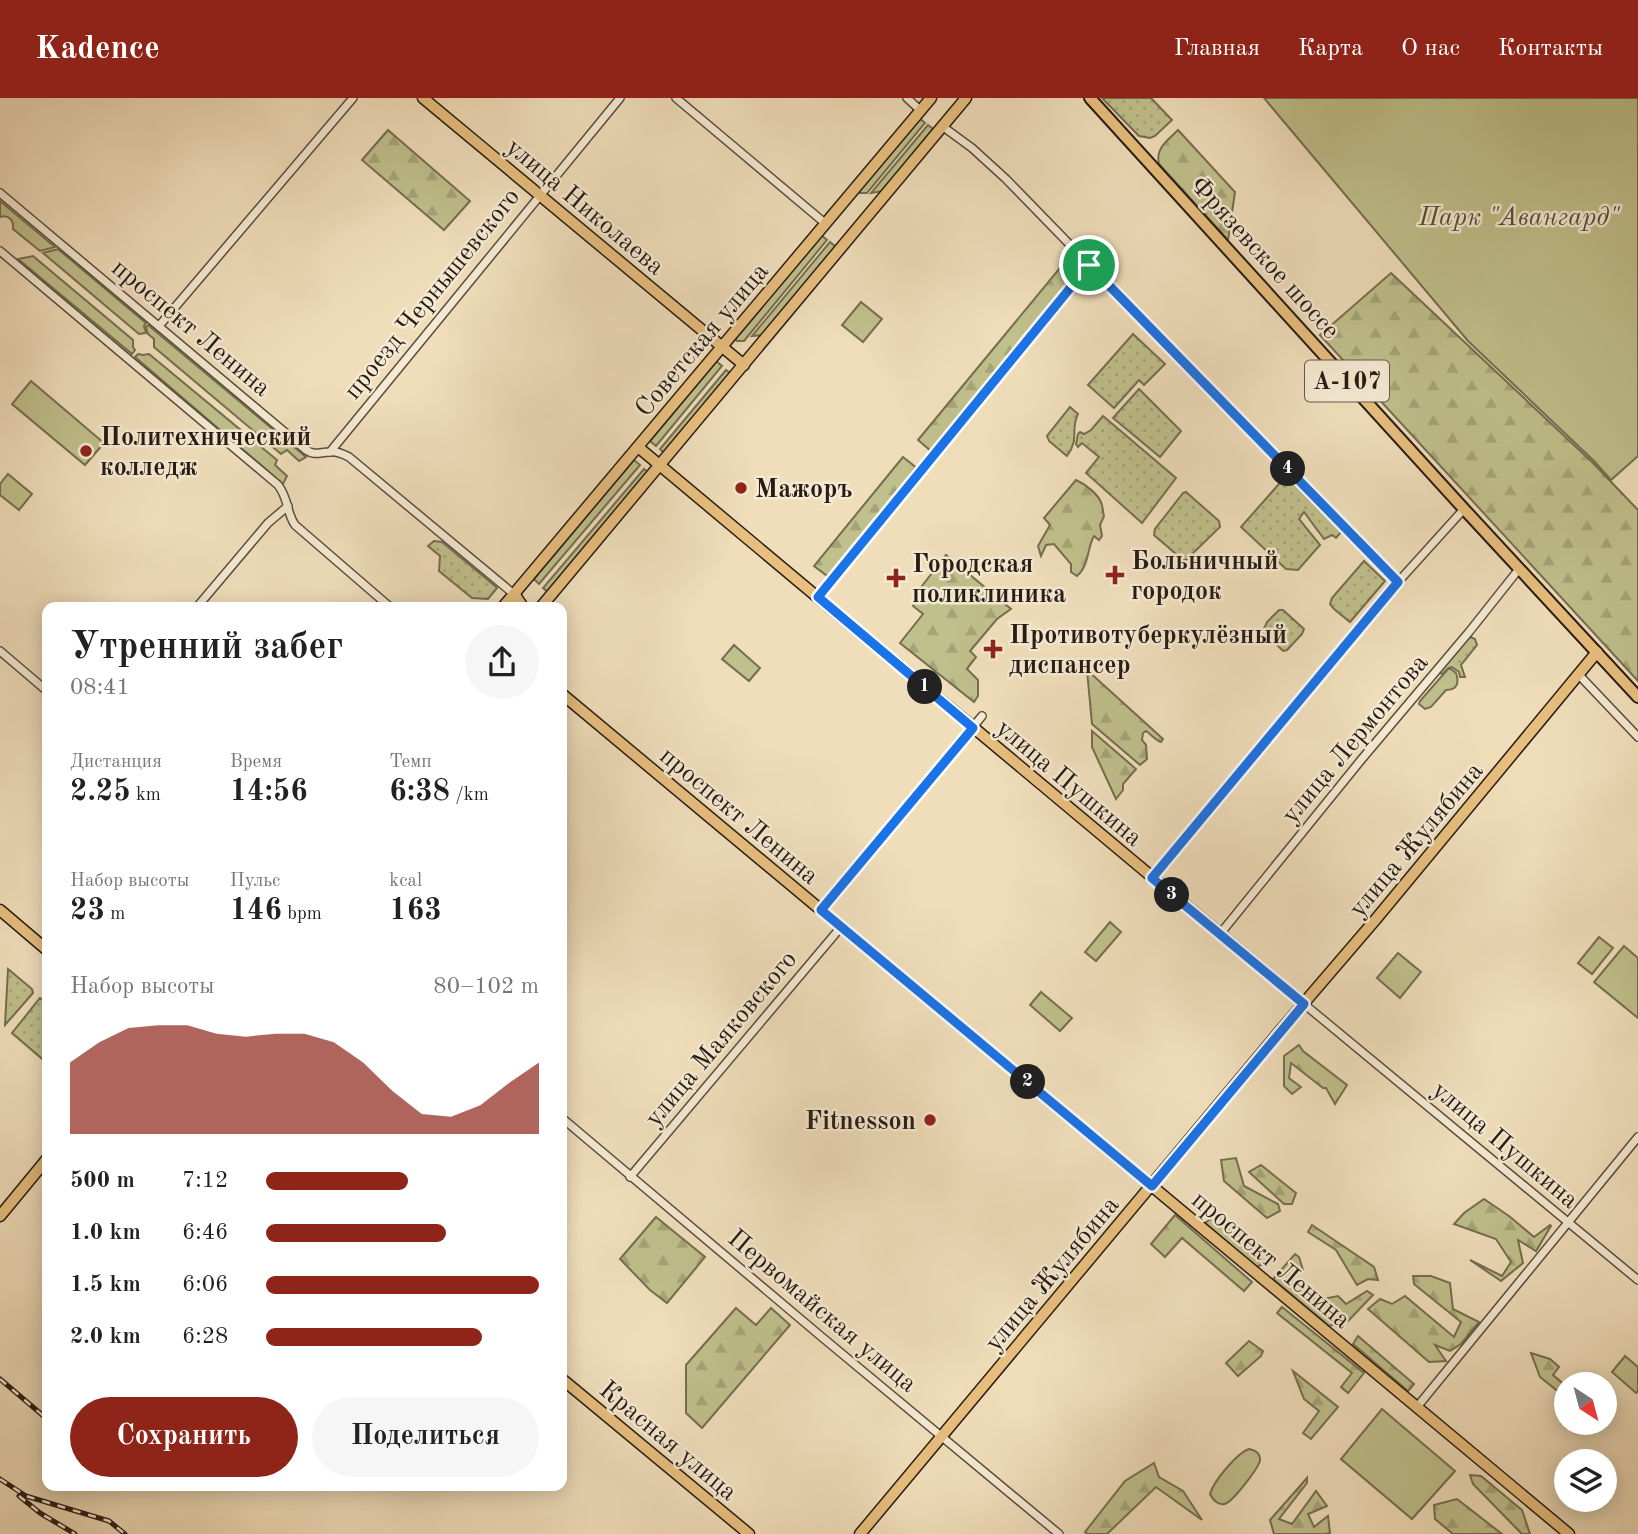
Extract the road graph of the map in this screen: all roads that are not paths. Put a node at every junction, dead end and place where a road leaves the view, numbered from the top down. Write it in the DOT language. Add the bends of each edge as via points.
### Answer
graph roads {
  1 [pos="353,98"];
  2 [pos="423,98"];
  3 [pos="620,98"];
  4 [pos="676,98"];
  5 [pos="906,98"];
  6 [pos="930,98"];
  7 [pos="966,98"];
  8 [pos="1090,98"];
  9 [pos="920,110"];
  10 [pos="942,126"];
  11 [pos="0,193"];
  12 [pos="539,195"];
  13 [pos="826,223"];
  14 [pos="0,251"];
  15 [pos="1089,265"];
  16 [pos="159,326"];
  17 [pos="722,346"];
  18 [pos="744,365"];
  19 [pos="638,447"];
  20 [pos="330,452"];
  21 [pos="660,466"];
  22 [pos="288,506"];
  23 [pos="1464,509"];
  24 [pos="1519,569"];
  25 [pos="1398,582"];
  26 [pos="515,594"];
  27 [pos="818,597"];
  28 [pos="201,602"];
  29 [pos="384,602"];
  30 [pos="508,602"];
  31 [pos="519,602"];
  32 [pos="545,602"];
  33 [pos="0,651"];
  34 [pos="1597,652"];
  35 [pos="1578,675"];
  36 [pos="42,687"];
  37 [pos="1638,697"];
  38 [pos="567,698"];
  39 [pos="982,716"];
  40 [pos="973,728"];
  41 [pos="1638,737"];
  42 [pos="1152,878"];
  43 [pos="0,910"];
  44 [pos="821,910"];
  45 [pos="841,927"];
  46 [pos="1220,934"];
  47 [pos="42,946"];
  48 [pos="1304,1004"];
  49 [pos="567,1122"];
  50 [pos="1638,1137"];
  51 [pos="42,1165"];
  52 [pos="631,1177"];
  53 [pos="1152,1186"];
  54 [pos="0,1216"];
  55 [pos="1569,1223"];
  56 [pos="1638,1280"];
  57 [pos="567,1383"];
  58 [pos="1417,1407"];
  59 [pos="941,1436"];
  60 [pos="749,1534"];
  61 [pos="860,1534"];
  62 [pos="1059,1534"];
  63 [pos="1569,1534"];
  1 -- 16 [label="street"];
  2 -- 12 [label="main road, улица Николаева"];
  3 -- 12 [label="street, проезд Чернышевского"];
  4 -- 13 [label="street"];
  5 -- 9 [label="street"];
  6 -- 9 [label="main road, Советская улица"];
  7 -- 10 [label="main road, Советская улица"];
  8 -- 23 [label="highway, Фрязевское шоссе / А-107"];
  9 -- 13 [label="main road, Советская улица"];
  10 -- 15 [label="street" via="988,162"];
  10 -- 18 [label="main road, Советская улица"];
  11 -- 16 [label="street, проспект Ленина"];
  12 -- 17 [label="main road, улица Николаева"];
  12 -- 20 [label="street, проезд Чернышевского"];
  13 -- 17 [label="main road, Советская улица"];
  14 -- 22 [label="street" via="278,485"];
  15 -- 25 [label="street"];
  15 -- 27 [label="street"];
  16 -- 20 [label="street, проспект Ленина" via="311,454"];
  17 -- 18 [label="main road, улица Николаева"];
  17 -- 19 [label="main road, Советская улица"];
  18 -- 21 [label="main road, Советская улица"];
  19 -- 21 [label="main road, улица Пушкина"];
  19 -- 26 [label="main road, Советская улица"];
  20 -- 26 [label="street, проспект Ленина" via="349,457"];
  21 -- 27 [label="main road, улица Пушкина"];
  21 -- 32 [label="main road, Советская улица"];
  22 -- 28 [label="street"];
  22 -- 29 [label="street" via="295,525"];
  23 -- 24 [label="highway, А-107"];
  23 -- 25 [label="street"];
  24 -- 34 [label="highway, А-107"];
  24 -- 46 [label="street, улица Лермонтова"];
  25 -- 42 [label="street"];
  26 -- 30 [label="main road, Советская улица"];
  26 -- 31 [label="main road, проспект Ленина"];
  27 -- 40 [label="main road, улица Пушкина"];
  33 -- 36 [label="street"];
  34 -- 35 [label="main road, улица Жулябина"];
  34 -- 37 [label="highway, А-107"];
  35 -- 41 [label="street"];
  35 -- 48 [label="main road, улица Жулябина"];
  38 -- 44 [label="main road, проспект Ленина"];
  39 -- 40 [label="street"];
  40 -- 42 [label="main road, улица Пушкина"];
  40 -- 44 [label="street"];
  42 -- 46 [label="main road, улица Пушкина"];
  43 -- 47 [label="main road"];
  44 -- 45 [label="main road, проспект Ленина"];
  45 -- 52 [label="street, улица Маяковского"];
  45 -- 53 [label="main road, проспект Ленина"];
  46 -- 48 [label="main road, улица Пушкина"];
  48 -- 53 [label="main road, улица Жулябина"];
  48 -- 55 [label="street, улица Пушкина"];
  49 -- 52 [label="street, Первомайская улица"];
  50 -- 55 [label="street"];
  51 -- 54 [label="main road"];
  52 -- 59 [label="street, Первомайская улица"];
  53 -- 58 [label="main road, проспект Ленина"];
  53 -- 59 [label="main road, улица Жулябина"];
  55 -- 56 [label="street, улица Пушкина"];
  55 -- 58 [label="street"];
  57 -- 60 [label="main road, Красная улица"];
  58 -- 63 [label="main road, проспект Ленина"];
  59 -- 61 [label="main road, улица Жулябина"];
  59 -- 62 [label="street, Первомайская улица"];
}
